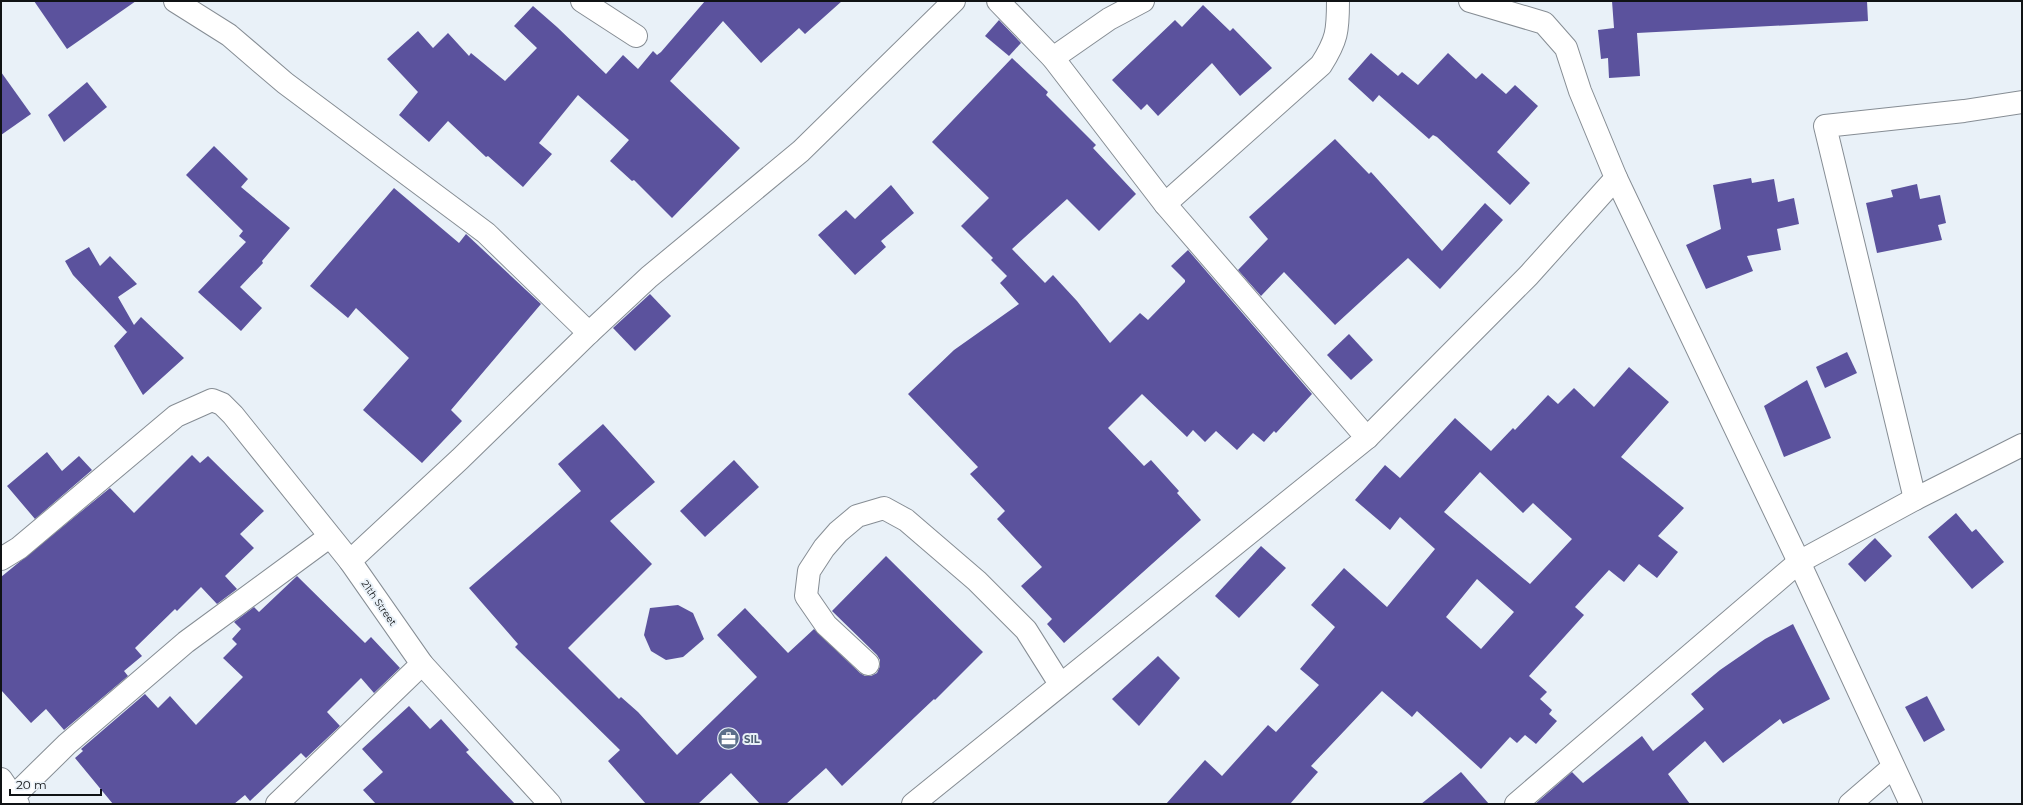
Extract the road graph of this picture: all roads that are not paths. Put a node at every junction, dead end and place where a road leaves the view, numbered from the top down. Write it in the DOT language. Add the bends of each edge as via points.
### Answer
graph roads {
  1 [pos="175,1"];
  2 [pos="582,1"];
  3 [pos="954,1"];
  4 [pos="998,1"];
  5 [pos="1144,1"];
  6 [pos="1338,1"];
  7 [pos="1470,1"];
  8 [pos="636,36"];
  9 [pos="1053,58"];
  10 [pos="2022,102"];
  11 [pos="1616,178"];
  12 [pos="1165,204"];
  13 [pos="589,333"];
  14 [pos="1367,438"];
  15 [pos="2022,445"];
  16 [pos="1915,499"];
  17 [pos="329,537"];
  18 [pos="1,559"];
  19 [pos="350,561"];
  20 [pos="1799,562"];
  21 [pos="422,664"];
  22 [pos="868,664"];
  23 [pos="1060,684"];
  24 [pos="1893,768"];
  25 [pos="1,779"];
  26 [pos="11,802"];
  27 [pos="277,804"];
  28 [pos="550,804"];
  29 [pos="913,804"];
  30 [pos="1516,804"];
  31 [pos="1850,804"];
  32 [pos="1911,804"];
  1 -- 13 [label="street" via="229,35 285,82 486,233"];
  2 -- 8 [label="street"];
  3 -- 13 [label="street" via="802,150 649,277"];
  4 -- 9 [label="street"];
  5 -- 9 [label="street" via="1109,20"];
  6 -- 12 [label="street" via="1334,45 1320,65"];
  7 -- 11 [label="street" via="1544,23 1566,48 1580,91"];
  9 -- 12 [label="street"];
  10 -- 16 [label="street" via="1825,126"];
  11 -- 14 [label="street" via="1529,275"];
  11 -- 20 [label="street"];
  12 -- 14 [label="street"];
  13 -- 19 [label="street" via="460,459"];
  14 -- 23 [label="street"];
  15 -- 16 [label="street"];
  16 -- 20 [label="street"];
  17 -- 18 [label="street, 21th Street" via="233,415 222,404 212,400 176,416 19,548"];
  17 -- 19 [label="street, 21th Street"];
  17 -- 26 [label="street" via="186,642 67,744"];
  19 -- 21 [label="street, 21th Street"];
  20 -- 24 [label="street"];
  20 -- 30 [label="street"];
  21 -- 27 [label="street"];
  21 -- 28 [label="street, 21th Street"];
  22 -- 23 [label="street" via="826,625 806,596 809,571 838,532 856,516 884,508 906,520 977,581 1026,630"];
  23 -- 29 [label="street"];
  24 -- 31 [label="street"];
  24 -- 32 [label="street"];
  25 -- 26 [label="street"];
}
